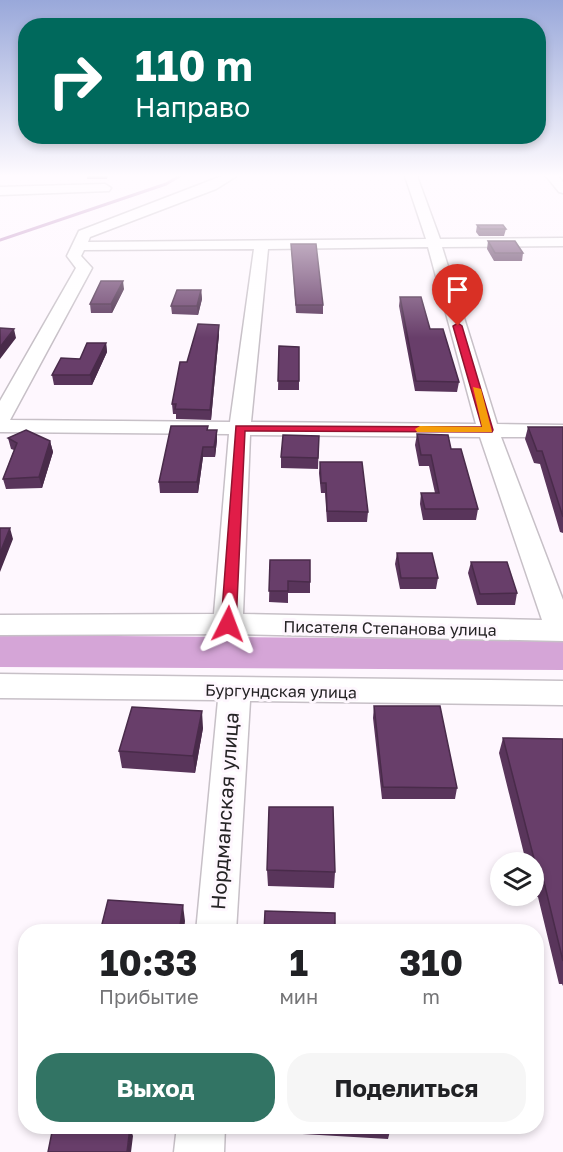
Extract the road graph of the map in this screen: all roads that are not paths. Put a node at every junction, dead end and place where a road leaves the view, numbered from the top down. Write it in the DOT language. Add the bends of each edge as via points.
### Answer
graph roads {
  1 [pos="93,230"];
  2 [pos="429,230"];
  3 [pos="563,242"];
  4 [pos="434,243"];
  5 [pos="79,246"];
  6 [pos="261,246"];
  7 [pos="0,420"];
  8 [pos="0,426"];
  9 [pos="240,428"];
  10 [pos="488,430"];
  11 [pos="563,431"];
  12 [pos="228,624"];
  13 [pos="0,625"];
  14 [pos="561,631"];
  15 [pos="0,686"];
  16 [pos="235,691"];
  17 [pos="563,693"];
  18 [pos="217,924"];
  19 [pos="200,1134"];
  20 [pos="199,1152"];
  1 -- 5 [label="street" via="84,234"];
  2 -- 4 [label="street"];
  3 -- 4 [label="street"];
  4 -- 6 [label="street"];
  4 -- 10 [label="street"];
  5 -- 6 [label="street"];
  5 -- 7 [label="street" via="74,256 84,267"];
  6 -- 9 [label="street"];
  8 -- 9 [label="street"];
  9 -- 10 [label="street"];
  9 -- 12 [label="street"];
  10 -- 11 [label="street"];
  10 -- 14 [label="street"];
  12 -- 13 [label="street, Писателя Степанова улица"];
  12 -- 14 [label="street, Писателя Степанова улица"];
  15 -- 16 [label="street, Бургундская улица"];
  16 -- 17 [label="street, Бургундская улица"];
  16 -- 18 [label="street, Нордманская улица"];
  19 -- 20 [label="street"];
}
